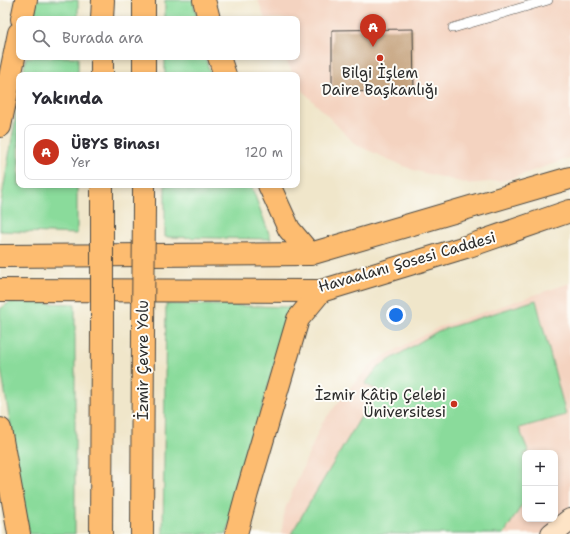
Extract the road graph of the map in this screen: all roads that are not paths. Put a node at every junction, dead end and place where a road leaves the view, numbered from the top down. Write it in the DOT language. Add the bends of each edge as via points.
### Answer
graph roads {
  1 [pos="26,0"];
  2 [pos="102,0"];
  3 [pos="144,0"];
  4 [pos="204,0"];
  5 [pos="548,0"];
  6 [pos="23,16"];
  7 [pos="102,16"];
  8 [pos="144,16"];
  9 [pos="208,16"];
  10 [pos="453,28"];
  11 [pos="16,48"];
  12 [pos="102,60"];
  13 [pos="144,60"];
  14 [pos="220,60"];
  15 [pos="102,72"];
  16 [pos="144,72"];
  17 [pos="224,72"];
  18 [pos="0,126"];
  19 [pos="570,178"];
  20 [pos="144,188"];
  21 [pos="270,188"];
  22 [pos="102,195"];
  23 [pos="570,211"];
  24 [pos="310,254"];
  25 [pos="0,256"];
  26 [pos="0,290"];
  27 [pos="321,291"];
  28 [pos="0,429"];
  29 [pos="570,520"];
  30 [pos="19,534"];
  31 [pos="101,534"];
  32 [pos="142,534"];
  33 [pos="236,534"];
  34 [pos="552,534"];
  1 -- 6 [label="main road"];
  2 -- 7 [label="main road"];
  3 -- 8 [label="main road"];
  4 -- 9 [label="main road"];
  5 -- 10 [label="lane"];
  11 -- 18 [label="main road"];
  12 -- 15 [label="main road"];
  13 -- 16 [label="main road"];
  14 -- 17 [label="main road"];
  19 -- 24 [label="main road"];
  20 -- 32 [label="main road, İzmir Çevre Yolu, bridge"];
  21 -- 24 [label="main road" via="288,228"];
  22 -- 31 [label="main road, bridge"];
  23 -- 27 [label="main road, Havaalanı Şosesi Caddesi" via="469,246"];
  24 -- 25 [label="main road"];
  26 -- 27 [label="main road, Havaalanı Şosesi Caddesi"];
  27 -- 33 [label="main road" via="298,319"];
  28 -- 30 [label="main road"];
  29 -- 34 [label="street"];
}
